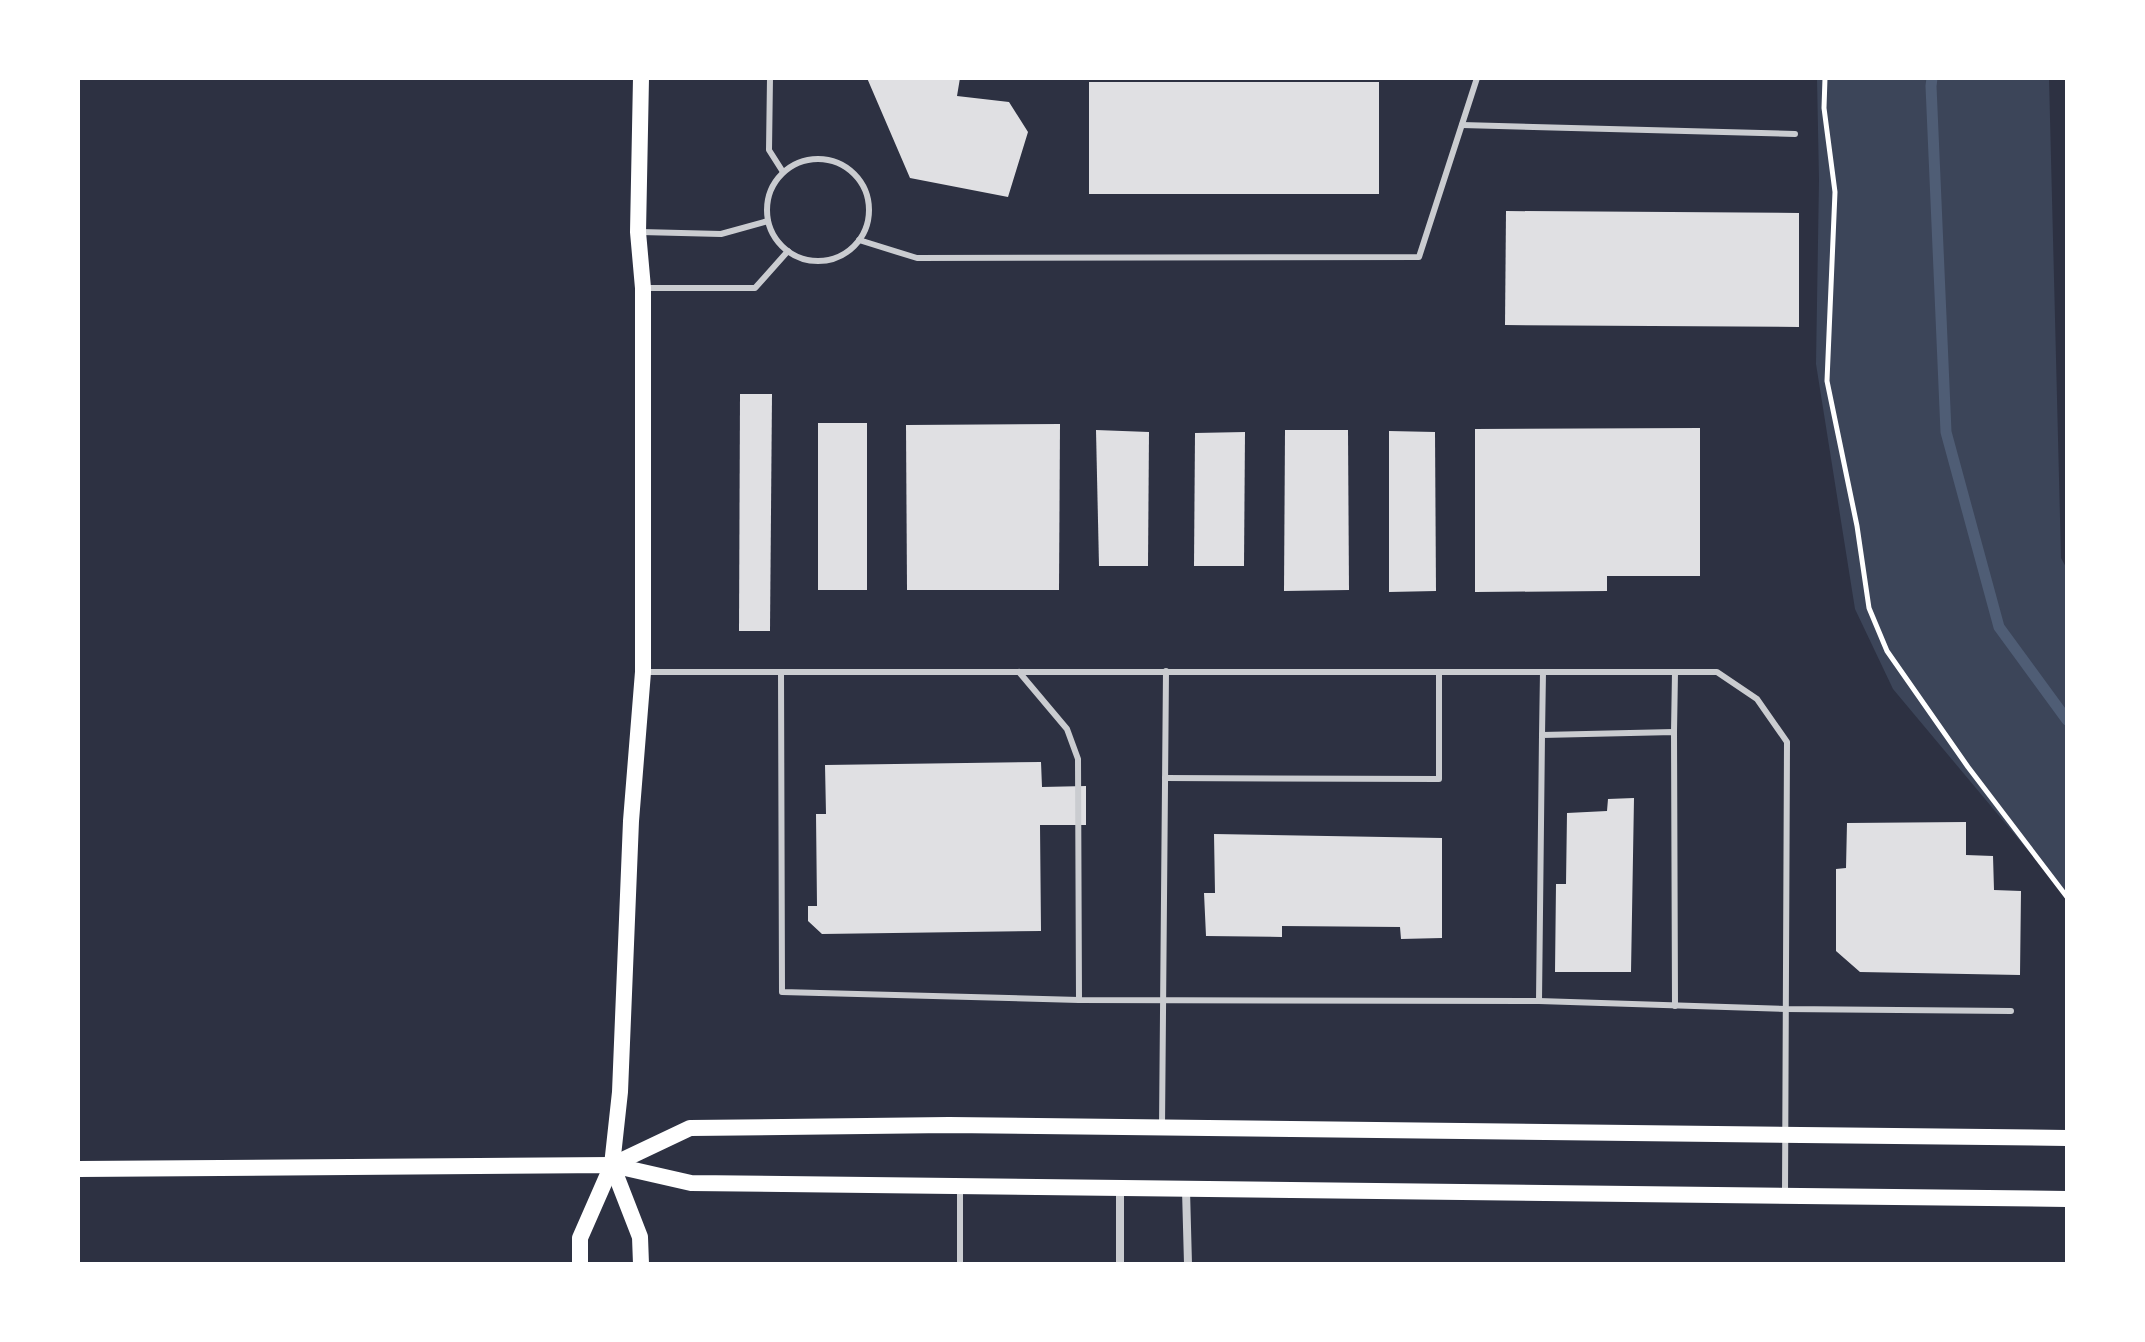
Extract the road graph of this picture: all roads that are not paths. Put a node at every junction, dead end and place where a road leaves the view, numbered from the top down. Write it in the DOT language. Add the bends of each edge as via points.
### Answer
graph roads {
  1 [pos="641,78"];
  2 [pos="770,78"];
  3 [pos="1477,78"];
  4 [pos="1462,125"];
  5 [pos="1795,134"];
  6 [pos="783,172"];
  7 [pos="768,221"];
  8 [pos="638,232"];
  9 [pos="859,240"];
  10 [pos="788,251"];
  11 [pos="643,288"];
  12 [pos="1166,671"];
  13 [pos="643,672"];
  14 [pos="781,672"];
  15 [pos="1019,672"];
  16 [pos="1543,672"];
  17 [pos="1675,672"];
  18 [pos="1439,673"];
  19 [pos="1674,732"];
  20 [pos="1542,735"];
  21 [pos="1165,778"];
  22 [pos="1079,1000"];
  23 [pos="1163,1001"];
  24 [pos="1539,1001"];
  25 [pos="1675,1006"];
  26 [pos="1786,1009"];
  27 [pos="2011,1011"];
  28 [pos="1162,1127"];
  29 [pos="1785,1134"];
  30 [pos="2067,1138"];
  31 [pos="612,1165"];
  32 [pos="78,1169"];
  33 [pos="960,1187"];
  34 [pos="1120,1189"];
  35 [pos="1186,1190"];
  36 [pos="1785,1196"];
  37 [pos="2067,1199"];
  38 [pos="580,1264"];
  39 [pos="641,1264"];
  40 [pos="960,1264"];
  41 [pos="1120,1264"];
  42 [pos="1188,1264"];
  1 -- 8 [label="main road"];
  2 -- 6 [label="lane" via="769,150"];
  3 -- 4 [label="lane"];
  4 -- 5 [label="lane"];
  4 -- 9 [label="lane" via="1419,257 917,258"];
  6 -- 7 [label="lane" via="767,203"];
  6 -- 9 [label="lane" via="815,158 849,168 868,198 869,215"];
  7 -- 8 [label="lane" via="721,234"];
  7 -- 10 [label="lane"];
  8 -- 11 [label="main road"];
  9 -- 10 [label="lane" via="839,256 822,261"];
  10 -- 11 [label="lane" via="755,288"];
  11 -- 13 [label="main road"];
  12 -- 15 [label="lane"];
  12 -- 18 [label="lane"];
  12 -- 21 [label="lane"];
  13 -- 14 [label="lane"];
  13 -- 31 [label="main road"];
  14 -- 15 [label="lane"];
  14 -- 22 [label="lane" via="782,992"];
  15 -- 22 [label="lane" via="1067,729 1078,759"];
  16 -- 17 [label="lane"];
  16 -- 18 [label="lane"];
  16 -- 20 [label="lane"];
  17 -- 19 [label="lane"];
  17 -- 26 [label="lane" via="1717,672 1757,699 1787,742"];
  18 -- 21 [label="lane" via="1439,779"];
  19 -- 20 [label="lane"];
  19 -- 25 [label="lane"];
  20 -- 24 [label="lane"];
  21 -- 23 [label="lane"];
  22 -- 23 [label="lane"];
  23 -- 24 [label="lane"];
  23 -- 28 [label="lane"];
  24 -- 25 [label="lane"];
  25 -- 26 [label="lane"];
  26 -- 27 [label="lane"];
  26 -- 29 [label="lane"];
  28 -- 29 [label="main road"];
  28 -- 31 [label="main road" via="690,1128"];
  29 -- 30 [label="main road"];
  29 -- 36 [label="lane"];
  31 -- 32 [label="main road"];
  31 -- 33 [label="main road" via="691,1183"];
  31 -- 38 [label="main road" via="580,1238"];
  31 -- 39 [label="main road" via="640,1237"];
  33 -- 34 [label="main road"];
  33 -- 40 [label="lane"];
  34 -- 35 [label="main road"];
  34 -- 41 [label="street"];
  35 -- 36 [label="main road"];
  35 -- 42 [label="street"];
  36 -- 37 [label="main road"];
}
